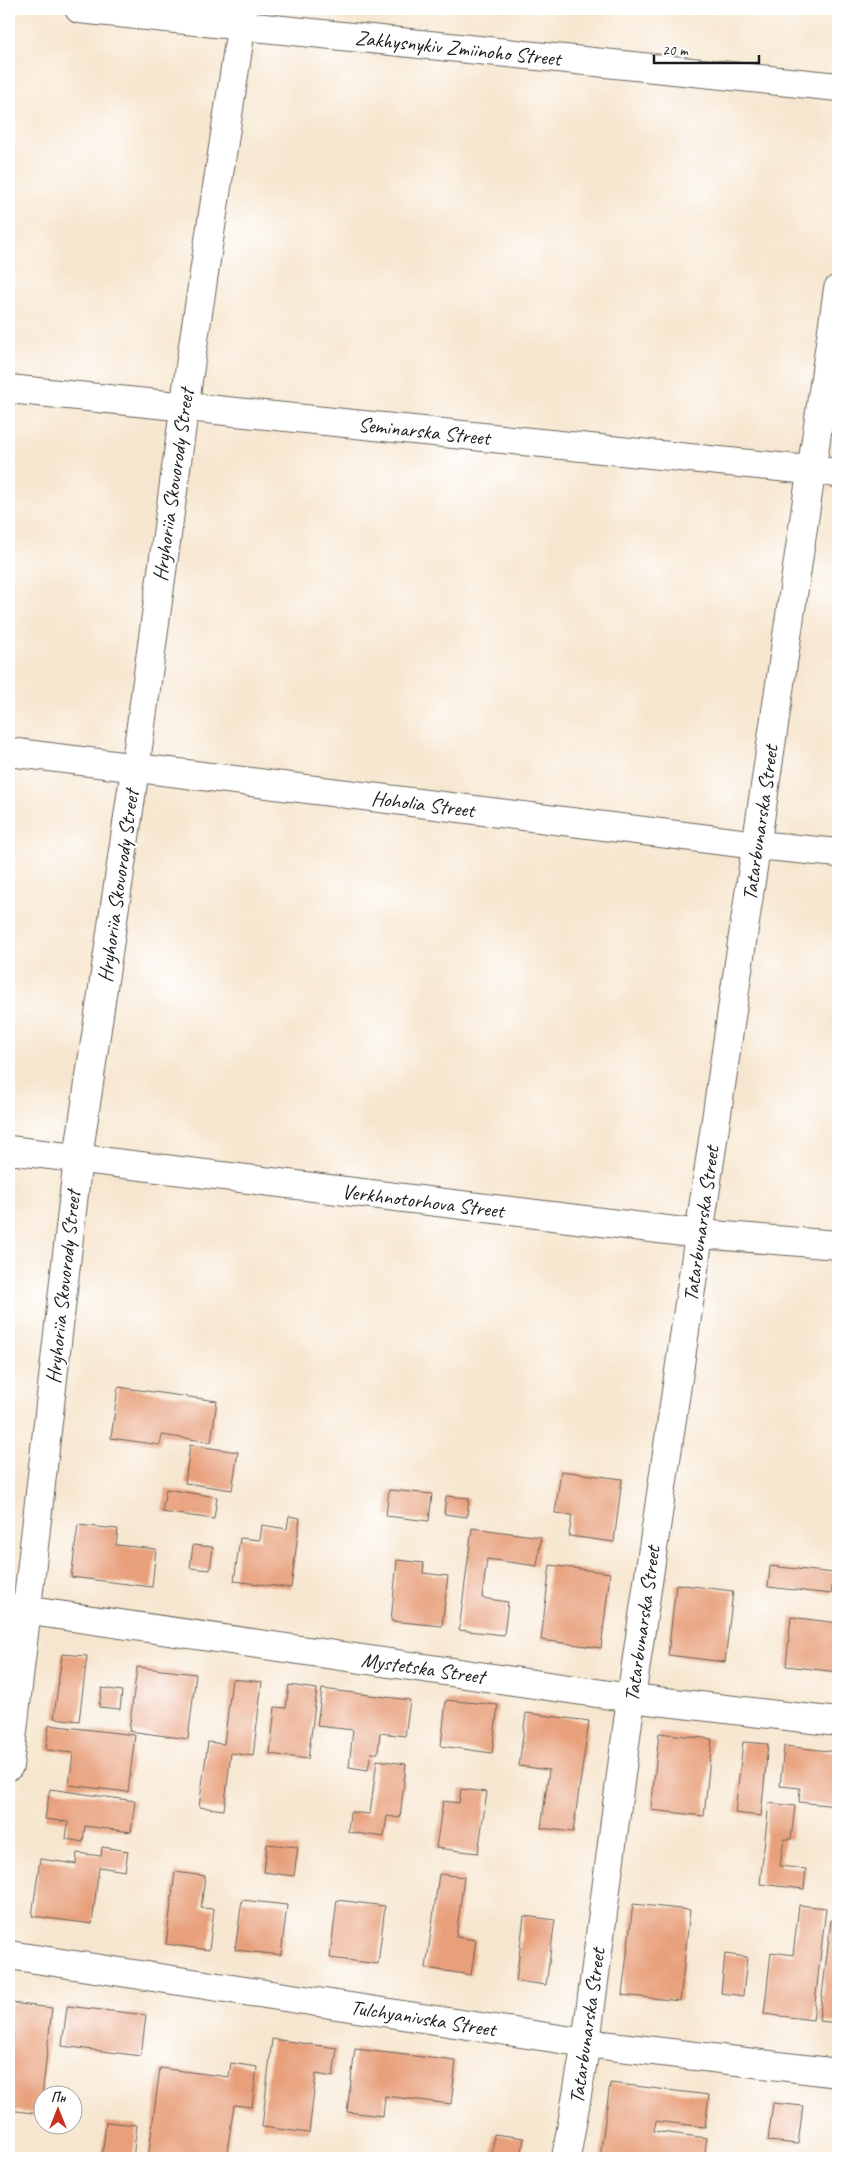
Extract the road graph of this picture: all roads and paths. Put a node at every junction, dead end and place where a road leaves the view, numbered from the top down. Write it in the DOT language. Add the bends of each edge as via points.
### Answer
graph roads {
  1 [pos="78,9"];
  2 [pos="243,17"];
  3 [pos="838,87"];
  4 [pos="838,289"];
  5 [pos="9,389"];
  6 [pos="184,406"];
  7 [pos="812,470"];
  8 [pos="838,473"];
  9 [pos="9,752"];
  10 [pos="135,769"];
  11 [pos="757,845"];
  12 [pos="838,853"];
  13 [pos="9,1150"];
  14 [pos="78,1158"];
  15 [pos="700,1234"];
  16 [pos="838,1245"];
  17 [pos="18,1609"];
  18 [pos="631,1698"];
  19 [pos="838,1722"];
  20 [pos="9,1766"];
  21 [pos="9,1955"];
  22 [pos="586,2044"];
  23 [pos="838,2073"];
  24 [pos="566,2158"];
  1 -- 2 [label="street, Zakhysnykiv Zmiinoho Street"];
  2 -- 3 [label="street, Zakhysnykiv Zmiinoho Street"];
  2 -- 6 [label="street, Hryhoriia Skovorody Street"];
  4 -- 7 [label="street, Tatarbunarska Street"];
  5 -- 6 [label="street, Seminarska Street"];
  6 -- 7 [label="street, Seminarska Street"];
  6 -- 10 [label="street, Hryhoriia Skovorody Street"];
  7 -- 8 [label="street, Seminarska Street"];
  7 -- 11 [label="street, Tatarbunarska Street"];
  9 -- 10 [label="street, Hoholia Street"];
  10 -- 11 [label="street, Hoholia Street"];
  10 -- 14 [label="street, Hryhoriia Skovorody Street"];
  11 -- 12 [label="street, Hoholia Street"];
  11 -- 15 [label="street, Tatarbunarska Street"];
  13 -- 14 [label="street, Verkhnotorhova Street"];
  14 -- 15 [label="street, Verkhnotorhova Street"];
  14 -- 17 [label="street, Hryhoriia Skovorody Street"];
  15 -- 16 [label="street, Verkhnotorhova Street"];
  15 -- 18 [label="street, Tatarbunarska Street"];
  17 -- 18 [label="street, Mystetska Street"];
  17 -- 20 [label="street, Hryhoriia Skovorody Street"];
  18 -- 19 [label="street, Mystetska Street"];
  18 -- 22 [label="street, Tatarbunarska Street"];
  21 -- 22 [label="street, Tulchyanivska Street"];
  22 -- 23 [label="street, Tulchyanivska Street"];
  22 -- 24 [label="street, Tatarbunarska Street"];
}
